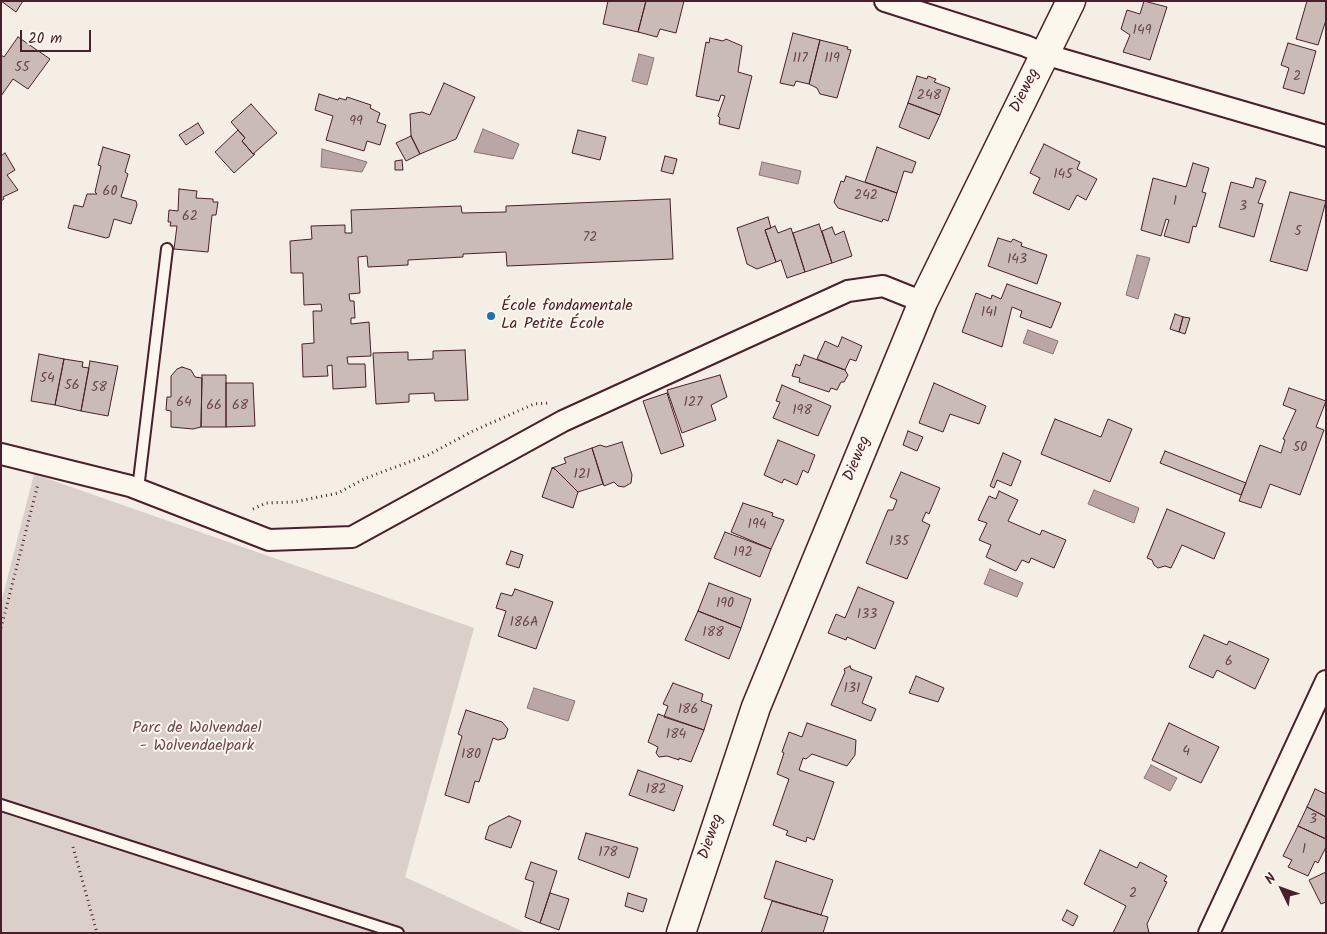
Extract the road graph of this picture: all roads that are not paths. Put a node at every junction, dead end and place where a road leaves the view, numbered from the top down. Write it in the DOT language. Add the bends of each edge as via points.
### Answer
graph roads {
  1 [pos="885,1"];
  2 [pos="1071,1"];
  3 [pos="1044,54"];
  4 [pos="1326,136"];
  5 [pos="167,249"];
  6 [pos="922,302"];
  7 [pos="1,454"];
  8 [pos="138,489"];
  9 [pos="1326,681"];
  10 [pos="1,805"];
  11 [pos="398,933"];
  12 [pos="681,933"];
  13 [pos="1209,933"];
  1 -- 3 [label="street"];
  2 -- 3 [label="street, Dieweg"];
  3 -- 4 [label="street"];
  3 -- 6 [label="street, Dieweg"];
  5 -- 8 [label="lane"];
  6 -- 8 [label="street" via="883,286 848,291 581,413 352,537 269,540"];
  6 -- 12 [label="street, Dieweg" via="756,707"];
  7 -- 8 [label="street"];
  9 -- 13 [label="street"];
  10 -- 11 [label="lane"];
}
